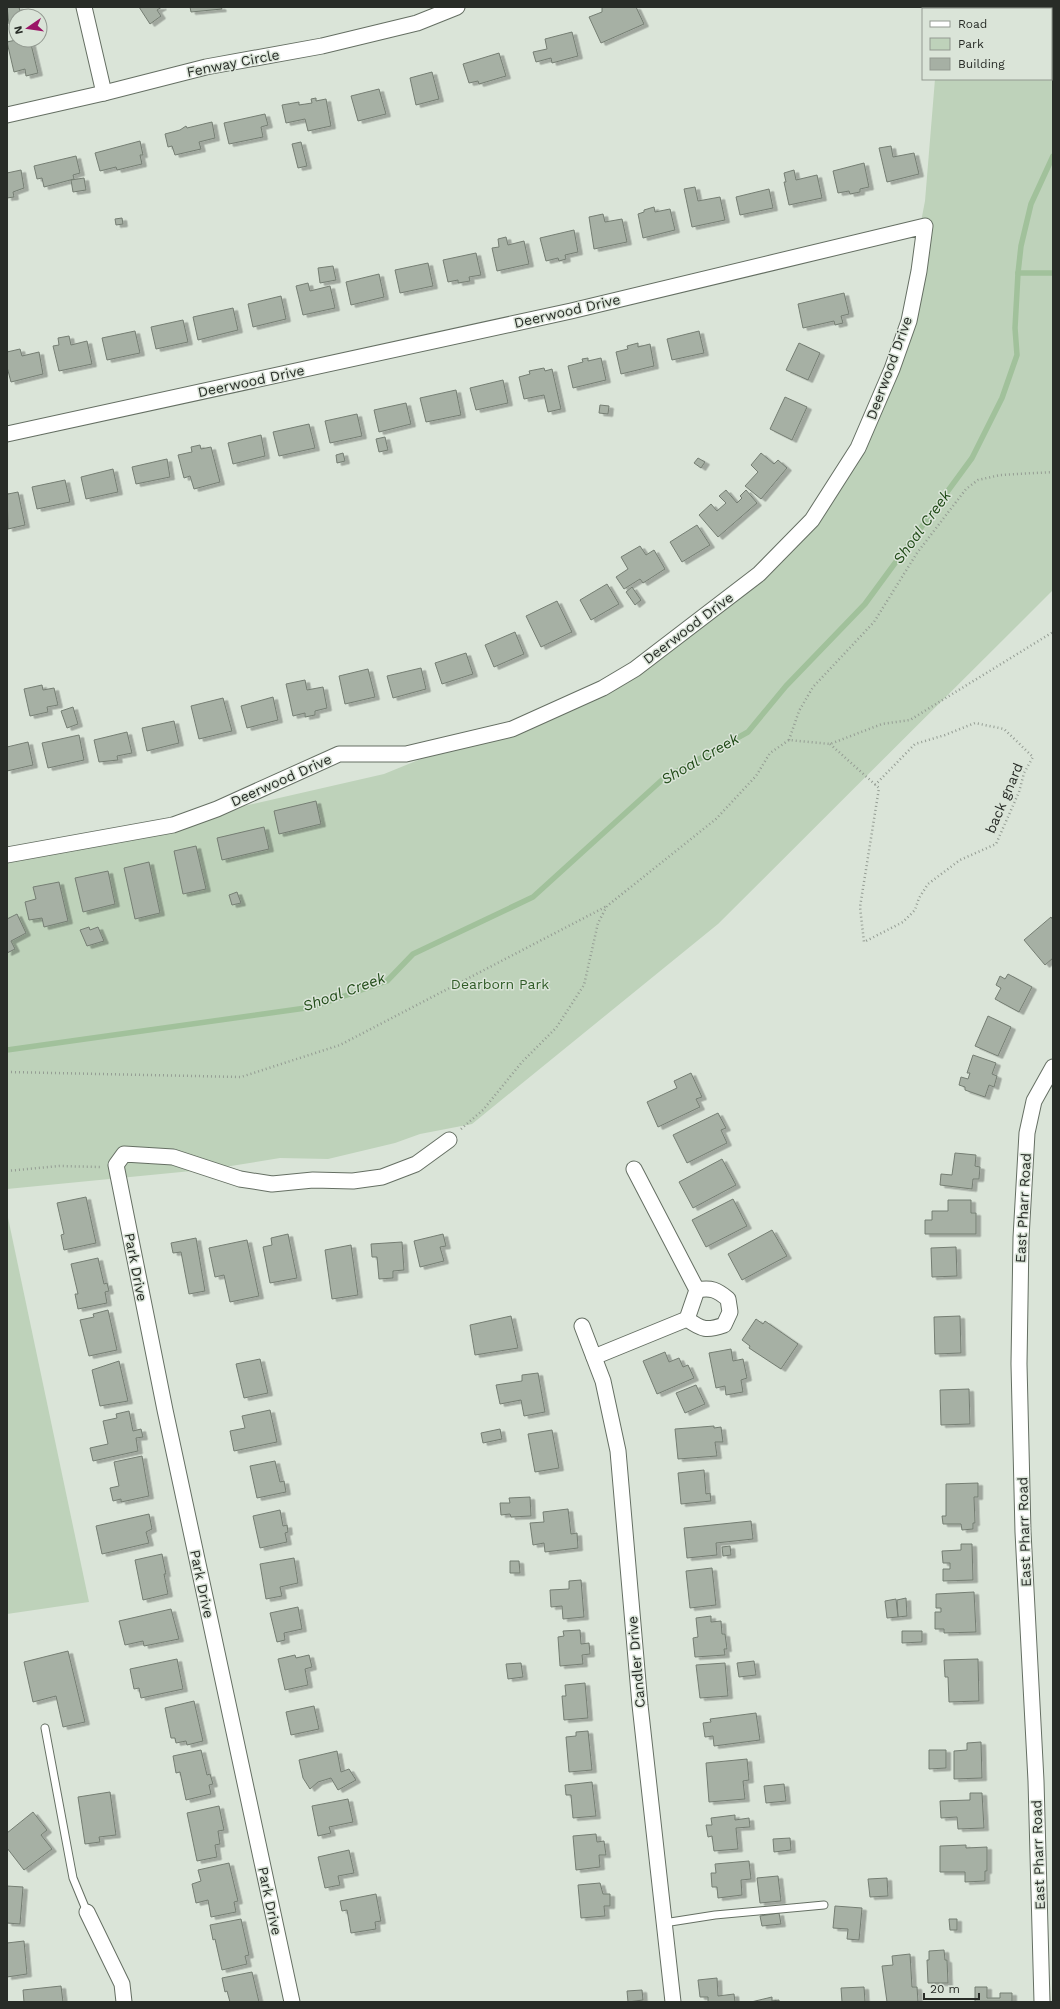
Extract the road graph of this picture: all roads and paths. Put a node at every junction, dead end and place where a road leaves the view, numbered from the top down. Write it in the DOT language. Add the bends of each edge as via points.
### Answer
graph roads {
  1 [pos="84,7"];
  2 [pos="457,7"];
  3 [pos="104,93"];
  4 [pos="7,115"];
  5 [pos="7,434"];
  6 [pos="1053,472"];
  7 [pos="1053,632"];
  8 [pos="789,740"];
  9 [pos="830,744"];
  10 [pos="875,785"];
  11 [pos="7,855"];
  12 [pos="607,906"];
  13 [pos="1053,1067"];
  14 [pos="7,1072"];
  15 [pos="449,1140"];
  16 [pos="116,1165"];
  17 [pos="634,1169"];
  18 [pos="7,1172"];
  19 [pos="697,1290"];
  20 [pos="688,1319"];
  21 [pos="582,1326"];
  22 [pos="594,1357"];
  23 [pos="45,1728"];
  24 [pos="824,1905"];
  25 [pos="87,1912"];
  26 [pos="664,1923"];
  27 [pos="124,2002"];
  28 [pos="292,2002"];
  29 [pos="673,2002"];
  30 [pos="1042,2002"];
  1 -- 3 [label="street"];
  2 -- 3 [label="street, Fenway Circle" via="417,23 336,43 206,67"];
  3 -- 4 [label="street, Fenway Circle"];
  5 -- 11 [label="street, Deerwood Drive" via="571,311 925,226 909,321 892,368 858,448 812,520 759,574 635,669 603,688 512,729 406,754 339,754 173,826"];
  6 -- 8 [label="path" via="1000,475 978,480 966,489 917,553 874,622 813,687 799,711"];
  7 -- 9 [label="path" via="910,720 882,724"];
  8 -- 9 [label="path"];
  8 -- 12 [label="path" via="770,753 756,776 716,819"];
  9 -- 10 [label="path"];
  10 -- 10 [label="path, back gnard" via="915,744 975,723 1004,729 1033,757 1024,773 1016,800 996,844 960,860 928,884 915,910 903,922 864,942 860,907 879,788"];
  12 -- 14 [label="path" via="340,1045 241,1077"];
  12 -- 15 [label="path" via="598,923 584,985 556,1028 522,1062 483,1110"];
  13 -- 30 [label="street, East Pharr Road" via="1034,1101 1027,1133 1021,1238 1019,1364 1023,1532 1036,1781"];
  15 -- 16 [label="street" via="416,1164 382,1177 353,1181 313,1180 272,1184 240,1179 173,1156 124,1154"];
  16 -- 18 [label="path" via="102,1168 59,1166"];
  16 -- 28 [label="street, Park Drive" via="164,1410"];
  17 -- 19 [label="street"];
  19 -- 20 [label="street"];
  19 -- 20 [label="street" via="718,1290 728,1299 730,1312 724,1325 712,1329 699,1328"];
  20 -- 22 [label="street"];
  21 -- 22 [label="street, Candler Drive"];
  22 -- 26 [label="street, Candler Drive" via="603,1381 618,1451 640,1705"];
  23 -- 25 [label="lane" via="73,1878"];
  24 -- 26 [label="lane" via="714,1915"];
  25 -- 27 [label="street" via="122,1984"];
  26 -- 29 [label="street, Candler Drive"];
}
